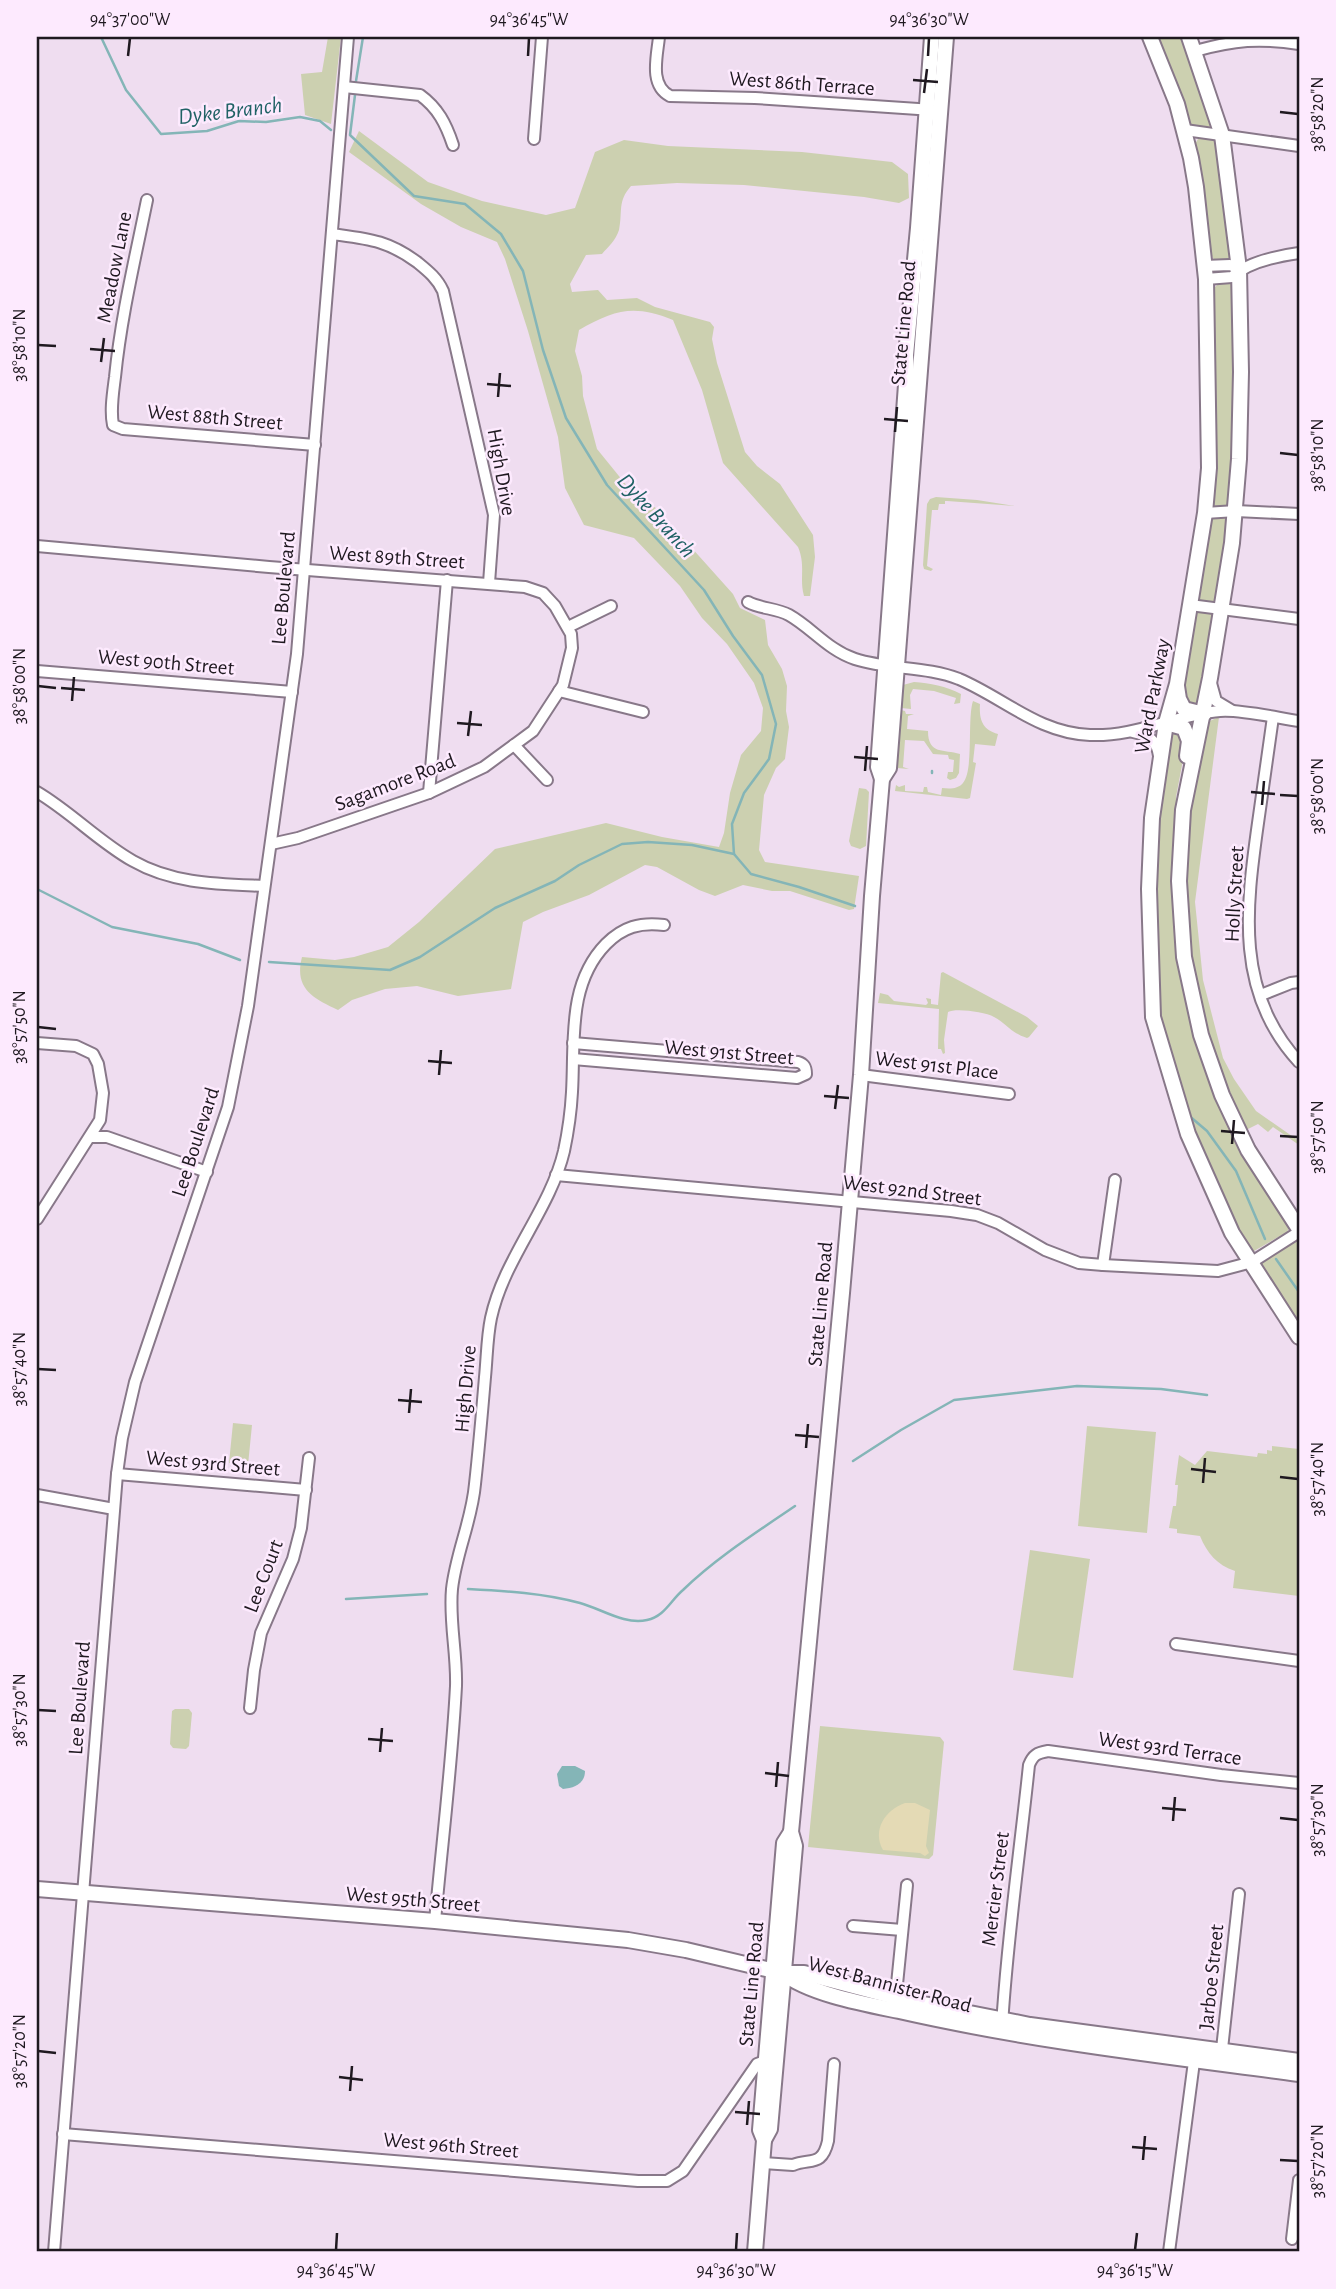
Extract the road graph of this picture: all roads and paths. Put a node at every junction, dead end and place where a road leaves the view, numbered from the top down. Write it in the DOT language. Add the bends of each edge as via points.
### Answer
graph roads {
  1 [pos="348,37"];
  2 [pos="542,37"];
  3 [pos="659,37"];
  4 [pos="932,37"];
  5 [pos="946,37"];
  6 [pos="1150,37"];
  7 [pos="1189,37"];
  8 [pos="1299,44"];
  9 [pos="1195,51"];
  10 [pos="344,87"];
  11 [pos="933,110"];
  12 [pos="1185,130"];
  13 [pos="1222,135"];
  14 [pos="534,139"];
  15 [pos="453,145"];
  16 [pos="1299,146"];
  17 [pos="147,200"];
  18 [pos="332,234"];
  19 [pos="1299,253"];
  20 [pos="1239,269"];
  21 [pos="1205,272"];
  22 [pos="113,425"];
  23 [pos="315,445"];
  24 [pos="1236,511"];
  25 [pos="1205,513"];
  26 [pos="1299,514"];
  27 [pos="37,546"];
  28 [pos="304,570"];
  29 [pos="447,580"];
  30 [pos="489,583"];
  31 [pos="748,602"];
  32 [pos="1190,605"];
  33 [pos="611,606"];
  34 [pos="1223,609"];
  35 [pos="1299,619"];
  36 [pos="568,627"];
  37 [pos="891,666"];
  38 [pos="37,671"];
  39 [pos="1210,678"];
  40 [pos="1177,684"];
  41 [pos="559,691"];
  42 [pos="292,692"];
  43 [pos="643,712"];
  44 [pos="1237,712"];
  45 [pos="1203,714"];
  46 [pos="1273,717"];
  47 [pos="1299,721"];
  48 [pos="1166,723"];
  49 [pos="1130,731"];
  50 [pos="514,745"];
  51 [pos="1160,767"];
  52 [pos="547,780"];
  53 [pos="37,792"];
  54 [pos="429,793"];
  55 [pos="1184,798"];
  56 [pos="271,844"];
  57 [pos="264,886"];
  58 [pos="664,925"];
  59 [pos="1299,982"];
  60 [pos="1261,995"];
  61 [pos="37,1043"];
  62 [pos="573,1044"];
  63 [pos="573,1059"];
  64 [pos="1299,1062"];
  65 [pos="861,1075"];
  66 [pos="1009,1094"];
  67 [pos="100,1120"];
  68 [pos="90,1137"];
  69 [pos="107,1137"];
  70 [pos="207,1172"];
  71 [pos="555,1175"];
  72 [pos="1115,1180"];
  73 [pos="850,1202"];
  74 [pos="37,1219"];
  75 [pos="1299,1230"];
  76 [pos="1252,1262"];
  77 [pos="1103,1265"];
  78 [pos="1299,1337"];
  79 [pos="309,1458"];
  80 [pos="117,1474"];
  81 [pos="306,1490"];
  82 [pos="37,1495"];
  83 [pos="114,1509"];
  84 [pos="1176,1644"];
  85 [pos="1299,1661"];
  86 [pos="250,1708"];
  87 [pos="1037,1754"];
  88 [pos="1299,1783"];
  89 [pos="907,1885"];
  90 [pos="37,1889"];
  91 [pos="83,1892"];
  92 [pos="1239,1894"];
  93 [pos="435,1921"];
  94 [pos="853,1926"];
  95 [pos="902,1930"];
  96 [pos="778,1972"];
  97 [pos="818,1989"];
  98 [pos="895,2004"];
  99 [pos="781,2005"];
  100 [pos="1002,2026"];
  101 [pos="1195,2054"];
  102 [pos="1221,2057"];
  103 [pos="771,2059"];
  104 [pos="1299,2061"];
  105 [pos="834,2064"];
  106 [pos="1299,2074"];
  107 [pos="63,2134"];
  108 [pos="763,2160"];
  109 [pos="1299,2180"];
  110 [pos="1292,2239"];
  111 [pos="54,2252"];
  112 [pos="754,2252"];
  113 [pos="1169,2252"];
  1 -- 10 [label="street, Lee Boulevard"];
  2 -- 14 [label="street"];
  3 -- 11 [label="street, West 86th Terrace" via="656,83 670,96 755,97"];
  4 -- 11 [label="main road, State Line Road"];
  5 -- 11 [label="main road, State Line Road"];
  6 -- 12 [label="main road, Ward Parkway"];
  7 -- 9 [label="main road"];
  8 -- 9 [label="street" via="1235,41"];
  9 -- 13 [label="main road"];
  10 -- 15 [label="street" via="420,95 443,119"];
  10 -- 18 [label="street, Lee Boulevard"];
  11 -- 37 [label="main road, State Line Road"];
  12 -- 13 [label="street"];
  12 -- 21 [label="main road, Ward Parkway"];
  13 -- 16 [label="street"];
  13 -- 20 [label="main road"];
  17 -- 22 [label="street, Meadow Lane" via="128,289"];
  18 -- 23 [label="street, Lee Boulevard"];
  18 -- 30 [label="street, High Drive" via="394,246 432,274 443,291 494,515"];
  19 -- 20 [label="street"];
  20 -- 21 [label="street" via="1232,277"];
  20 -- 24 [label="main road"];
  21 -- 25 [label="main road, Ward Parkway" via="1209,468"];
  22 -- 23 [label="street, West 88th Street"];
  23 -- 28 [label="street, Lee Boulevard"];
  24 -- 25 [label="street"];
  24 -- 26 [label="street"];
  24 -- 34 [label="main road"];
  25 -- 32 [label="main road, Ward Parkway"];
  27 -- 28 [label="street, West 89th Street"];
  28 -- 29 [label="street, West 89th Street"];
  28 -- 42 [label="street, Lee Boulevard"];
  29 -- 30 [label="street, West 89th Street"];
  29 -- 54 [label="street"];
  30 -- 36 [label="street, West 89th Street" via="543,593"];
  31 -- 37 [label="street" via="793,617 844,654"];
  32 -- 34 [label="street"];
  32 -- 40 [label="main road, Ward Parkway"];
  33 -- 36 [label="street"];
  34 -- 35 [label="street"];
  34 -- 39 [label="main road"];
  36 -- 41 [label="street, Sagamore Road" via="572,648"];
  37 -- 49 [label="street" via="958,679 1026,718 1062,731 1088,735"];
  37 -- 65 [label="main road, State Line Road" via="889,768 883,779 875,856"];
  38 -- 42 [label="street, West 90th Street"];
  39 -- 44 [label="street" via="1216,701"];
  39 -- 45 [label="main road"];
  40 -- 45 [label="main road" via="1184,709"];
  40 -- 48 [label="main road, Ward Parkway"];
  41 -- 43 [label="street"];
  41 -- 50 [label="street, Sagamore Road" via="533,731"];
  42 -- 56 [label="street, Lee Boulevard"];
  44 -- 45 [label="street"];
  44 -- 46 [label="street"];
  45 -- 48 [label="street"];
  45 -- 55 [label="main road"];
  46 -- 47 [label="street"];
  46 -- 60 [label="street, Holly Street" via="1247,918 1251,960"];
  48 -- 49 [label="street"];
  48 -- 51 [label="main road, Ward Parkway"];
  48 -- 55 [label="main road" via="1184,728 1188,737 1180,791"];
  49 -- 51 [label="street" via="1157,744"];
  50 -- 52 [label="street"];
  50 -- 54 [label="street, Sagamore Road" via="484,767"];
  51 -- 76 [label="main road, Ward Parkway" via="1149,865 1153,1017 1188,1134 1232,1233"];
  53 -- 57 [label="street" via="120,853 154,871 191,881"];
  54 -- 56 [label="street, Sagamore Road"];
  55 -- 75 [label="main road" via="1180,894 1184,957 1201,1035 1248,1150"];
  56 -- 57 [label="street, Lee Boulevard"];
  57 -- 70 [label="street, Lee Boulevard" via="235,1077"];
  58 -- 62 [label="street, High Drive" via="642,923 626,928 598,953 580,988"];
  59 -- 60 [label="street"];
  60 -- 64 [label="street, Holly Street" via="1282,1040"];
  61 -- 67 [label="street" via="76,1046 93,1055 103,1093"];
  62 -- 63 [label="street, High Drive"];
  62 -- 63 [label="street, West 91st Street" via="798,1062 806,1074 797,1078"];
  63 -- 71 [label="street, High Drive" via="567,1134"];
  65 -- 66 [label="street, West 91st Place"];
  65 -- 73 [label="main road, State Line Road"];
  67 -- 68 [label="street"];
  67 -- 69 [label="street"];
  68 -- 69 [label="street"];
  68 -- 74 [label="street"];
  69 -- 70 [label="street"];
  70 -- 80 [label="street, Lee Boulevard" via="135,1382"];
  71 -- 73 [label="street, West 92nd Street"];
  71 -- 93 [label="street, High Drive" via="497,1297 490,1323 473,1501 452,1590 456,1682"];
  72 -- 77 [label="street"];
  73 -- 77 [label="street, West 92nd Street" via="976,1216 1045,1250 1079,1263"];
  73 -- 96 [label="main road, State Line Road" via="791,1832 784,1843"];
  75 -- 76 [label="street, West 92nd Street"];
  76 -- 77 [label="street, West 92nd Street" via="1218,1270"];
  76 -- 78 [label="main road, Ward Parkway"];
  79 -- 81 [label="street, Lee Court"];
  80 -- 81 [label="street, West 93rd Street"];
  80 -- 83 [label="street, Lee Boulevard"];
  81 -- 86 [label="street, Lee Court" via="293,1559 257,1650"];
  82 -- 83 [label="street"];
  83 -- 91 [label="street, Lee Boulevard"];
  84 -- 85 [label="street"];
  87 -- 88 [label="street, West 93rd Terrace" via="1048,1751"];
  87 -- 100 [label="street, Mercier Street" via="1029,1765"];
  89 -- 95 [label="street"];
  90 -- 91 [label="main road, West 95th Street"];
  91 -- 93 [label="main road, West 95th Street"];
  91 -- 107 [label="street, Lee Boulevard"];
  92 -- 102 [label="street, Jarboe Street"];
  93 -- 96 [label="main road, West 95th Street" via="628,1940"];
  94 -- 95 [label="street"];
  95 -- 98 [label="street"];
  96 -- 97 [label="main road, West Bannister Road"];
  96 -- 98 [label="main road, West Bannister Road" via="804,1973"];
  96 -- 99 [label="main road, State Line Road"];
  96 -- 103 [label="main road, State Line Road"];
  97 -- 98 [label="main road, West Bannister Road"];
  97 -- 99 [label="main road" via="797,1991"];
  98 -- 100 [label="main road, West Bannister Road" via="962,2026"];
  99 -- 103 [label="main road, State Line Road"];
  100 -- 101 [label="main road, West Bannister Road"];
  101 -- 102 [label="main road, West Bannister Road"];
  101 -- 113 [label="street, Jarboe Street"];
  102 -- 104 [label="main road, West Bannister Road"];
  102 -- 106 [label="main road, West Bannister Road"];
  103 -- 107 [label="street, West 96th Street" via="757,2064 690,2164 667,2181"];
  103 -- 108 [label="main road, State Line Road" via="760,2130"];
  105 -- 108 [label="street" via="824,2154 815,2161 797,2163"];
  107 -- 111 [label="street, Lee Boulevard"];
  108 -- 112 [label="main road, State Line Road"];
  109 -- 110 [label="street"];
}
